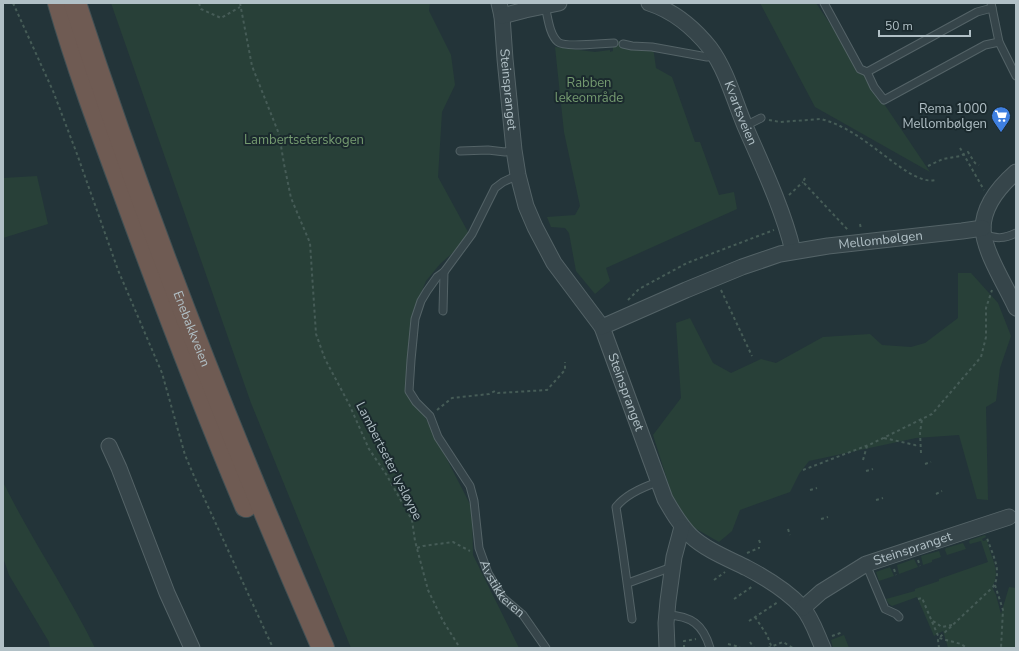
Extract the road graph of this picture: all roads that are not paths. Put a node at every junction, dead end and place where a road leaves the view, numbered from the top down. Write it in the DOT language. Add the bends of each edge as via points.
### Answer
graph roads {
  1 [pos="59,3"];
  2 [pos="75,3"];
  3 [pos="649,3"];
  4 [pos="824,3"];
  5 [pos="552,5"];
  6 [pos="524,6"];
  7 [pos="992,6"];
  8 [pos="501,10"];
  9 [pos="999,42"];
  10 [pos="614,43"];
  11 [pos="623,44"];
  12 [pos="715,56"];
  13 [pos="866,72"];
  14 [pos="1016,76"];
  15 [pos="761,118"];
  16 [pos="745,126"];
  17 [pos="514,150"];
  18 [pos="460,151"];
  19 [pos="1016,172"];
  20 [pos="518,175"];
  21 [pos="984,231"];
  22 [pos="1016,233"];
  23 [pos="793,251"];
  24 [pos="444,272"];
  25 [pos="1016,308"];
  26 [pos="443,311"];
  27 [pos="602,328"];
  28 [pos="109,446"];
  29 [pos="658,482"];
  30 [pos="1009,517"];
  31 [pos="682,527"];
  32 [pos="866,564"];
  33 [pos="672,567"];
  34 [pos="628,583"];
  35 [pos="803,608"];
  36 [pos="667,615"];
  37 [pos="899,617"];
  38 [pos="632,618"];
  39 [pos="192,648"];
  40 [pos="306,648"];
  41 [pos="323,648"];
  42 [pos="546,648"];
  43 [pos="667,648"];
  44 [pos="710,648"];
  45 [pos="823,648"];
  1 -- 40 [label="highway, Enebakkveien" via="89,96 157,284 220,444"];
  2 -- 41 [label="highway, Enebakkveien" via="142,198 202,357"];
  3 -- 12 [label="street, Kvartsveien" via="671,13 692,28"];
  4 -- 13 [label="lane" via="860,69"];
  5 -- 6 [label="street"];
  5 -- 10 [label="lane" via="550,26 558,43"];
  6 -- 8 [label="street"];
  7 -- 9 [label="lane"];
  7 -- 13 [label="lane"];
  8 -- 17 [label="street, Steinspranget"];
  9 -- 13 [label="lane" via="985,45 884,100"];
  9 -- 14 [label="lane"];
  11 -- 12 [label="lane" via="707,57"];
  12 -- 16 [label="street, Kvartsveien"];
  15 -- 16 [label="lane"];
  16 -- 23 [label="street, Kvartsveien"];
  17 -- 18 [label="lane"];
  17 -- 20 [label="street, Steinspranget"];
  19 -- 21 [label="street" via="991,201 986,213"];
  20 -- 24 [label="lane" via="496,188 472,234"];
  20 -- 27 [label="street, Steinspranget" via="526,206 554,263"];
  21 -- 22 [label="lane" via="994,238"];
  21 -- 23 [label="street, Mellombølgen"];
  21 -- 25 [label="street" via="990,253"];
  23 -- 27 [label="street, Mellombølgen" via="715,278"];
  24 -- 26 [label="lane"];
  24 -- 42 [label="lane, Avstikkeren" via="430,287 415,319 409,391 430,416 438,437 470,486 481,554 488,573 503,598 523,615"];
  27 -- 29 [label="street, Steinspranget"];
  28 -- 39 [label="street" via="167,593"];
  29 -- 31 [label="street, Steinspranget"];
  29 -- 34 [label="lane" via="626,496 616,508"];
  30 -- 32 [label="street, Steinspranget"];
  31 -- 33 [label="street"];
  31 -- 35 [label="street, Steinspranget" via="693,538 764,578"];
  32 -- 35 [label="street, Steinspranget" via="821,592"];
  32 -- 37 [label="lane" via="885,609"];
  33 -- 34 [label="lane"];
  33 -- 36 [label="street"];
  34 -- 38 [label="lane"];
  35 -- 45 [label="street, Steinspranget"];
  36 -- 43 [label="street"];
  36 -- 44 [label="lane" via="680,616 696,623 704,632"];
}
